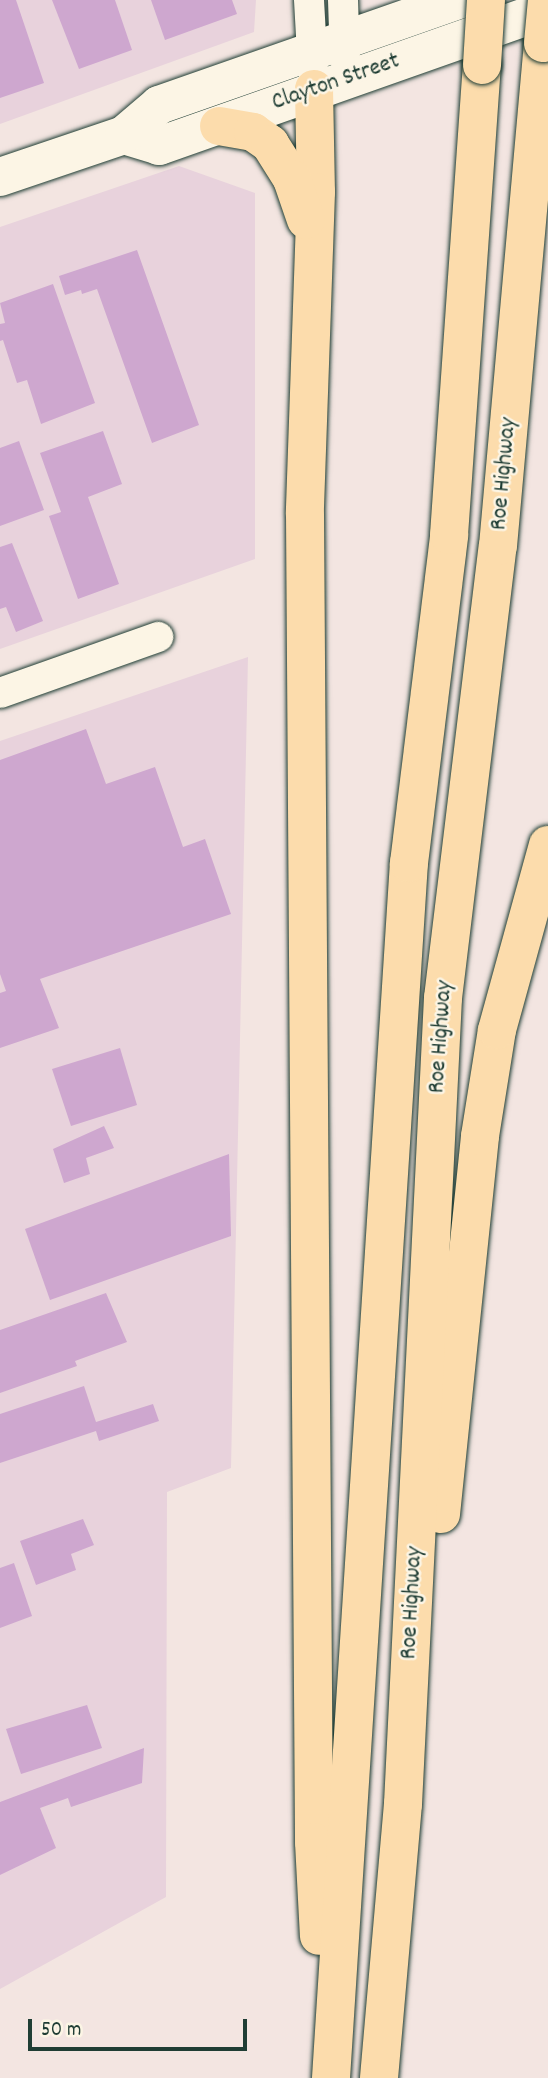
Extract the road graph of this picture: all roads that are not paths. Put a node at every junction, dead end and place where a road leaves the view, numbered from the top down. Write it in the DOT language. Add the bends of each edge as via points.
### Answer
graph roads {
  1 [pos="309,0"];
  2 [pos="343,0"];
  3 [pos="459,0"];
  4 [pos="486,0"];
  5 [pos="547,0"];
  6 [pos="546,26"];
  7 [pos="328,45"];
  8 [pos="330,84"];
  9 [pos="219,125"];
  10 [pos="124,135"];
  11 [pos="0,177"];
  12 [pos="314,245"];
  13 [pos="158,637"];
  14 [pos="0,693"];
  15 [pos="548,845"];
  16 [pos="403,1804"];
  17 [pos="329,2078"];
  18 [pos="379,2078"];
  1 -- 7 [label="street"];
  2 -- 7 [label="street"];
  3 -- 7 [label="main road, Clayton Street"];
  4 -- 17 [label="highway, Roe Highway, bridge" via="449,535 409,863"];
  5 -- 6 [label="highway, Roe Highway, bridge"];
  6 -- 8 [label="main road, Clayton Street"];
  6 -- 16 [label="highway, Roe Highway" via="498,546 443,998"];
  7 -- 8 [label="street"];
  7 -- 10 [label="main road, Clayton Street" via="159,105"];
  8 -- 9 [label="main road, Clayton Street"];
  8 -- 12 [label="highway"];
  9 -- 10 [label="main road, Clayton Street" via="159,146"];
  9 -- 12 [label="highway" via="253,132 270,144 292,179"];
  10 -- 11 [label="main road, Clayton Street"];
  12 -- 17 [label="highway" via="305,514 314,1842"];
  13 -- 14 [label="street"];
  15 -- 16 [label="highway" via="497,1030 480,1136 436,1564"];
  16 -- 18 [label="highway, Roe Highway"];
}
